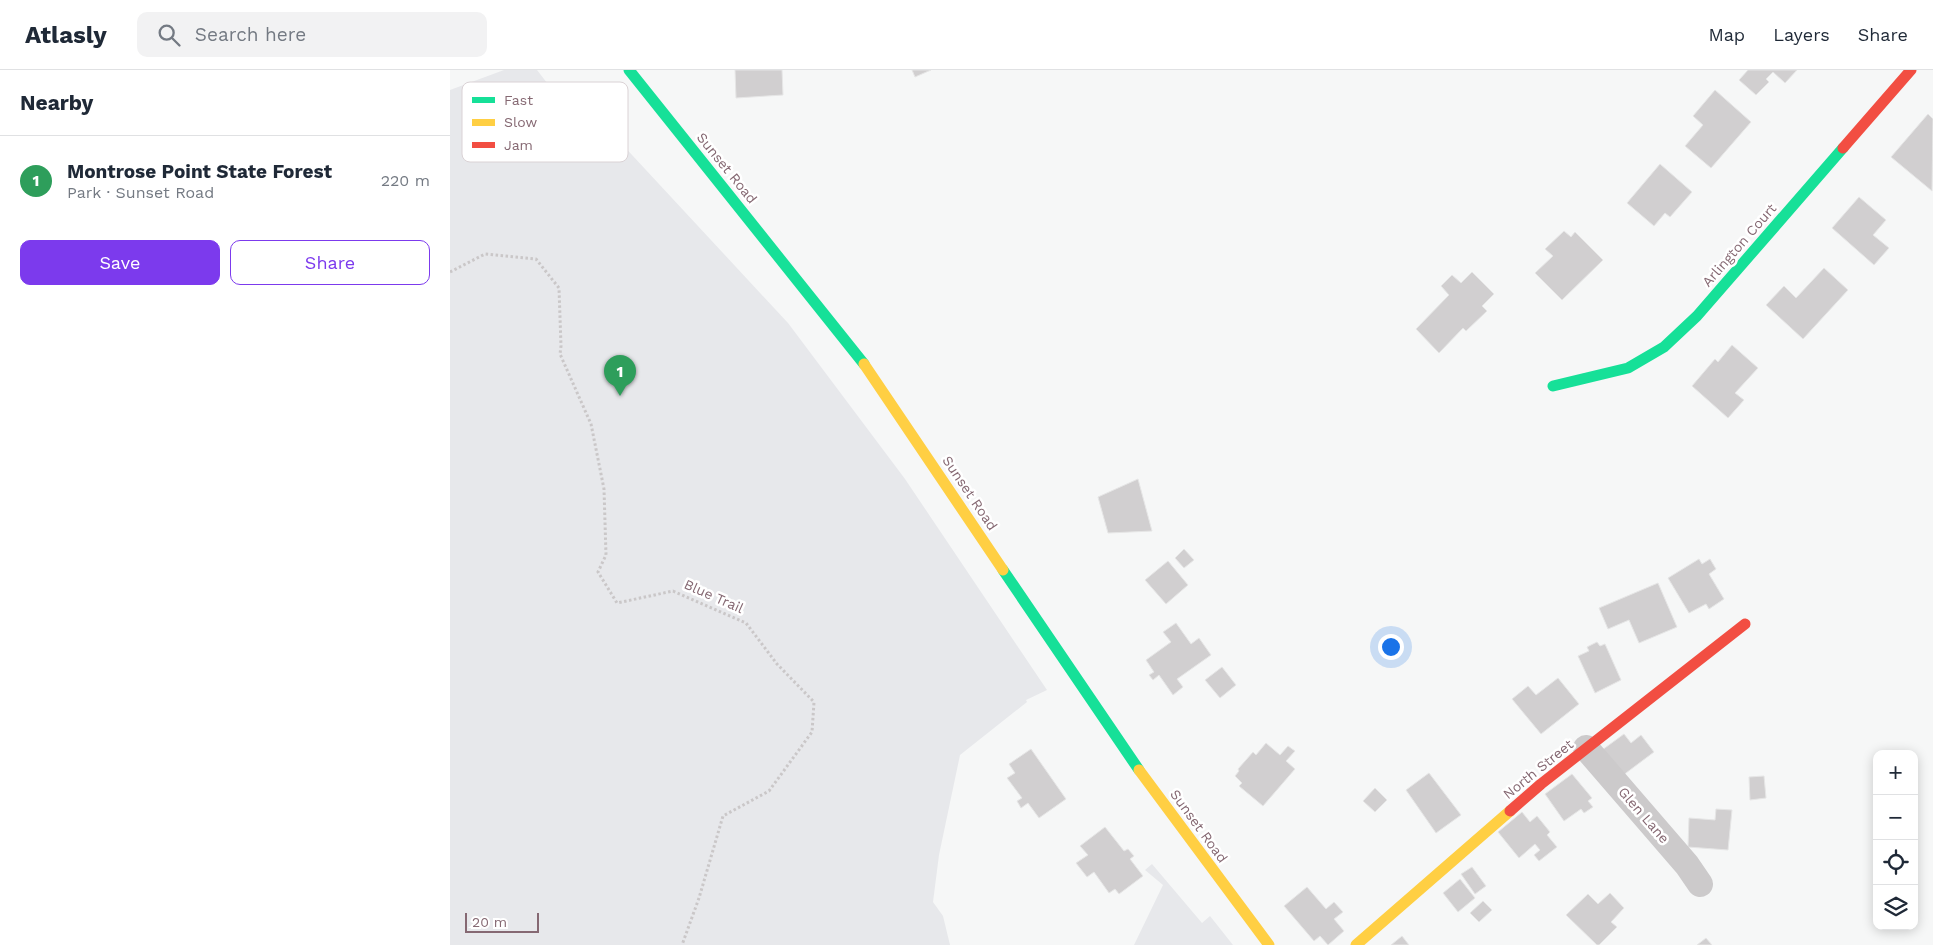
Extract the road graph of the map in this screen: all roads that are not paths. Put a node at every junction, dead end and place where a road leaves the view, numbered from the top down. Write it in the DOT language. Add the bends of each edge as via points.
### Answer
graph roads {
  1 [pos="629,70"];
  2 [pos="1910,70"];
  3 [pos="1552,386"];
  4 [pos="1745,624"];
  5 [pos="1586,748"];
  6 [pos="1700,884"];
  7 [pos="1269,945"];
  8 [pos="1356,945"];
  1 -- 7 [label="street, Sunset Road" via="871,373 1120,744"];
  2 -- 3 [label="street, Arlington Court" via="1697,316 1664,348 1628,368"];
  4 -- 5 [label="street, North Street"];
  5 -- 6 [label="street, Glen Lane"];
  5 -- 8 [label="street, North Street"];
}
